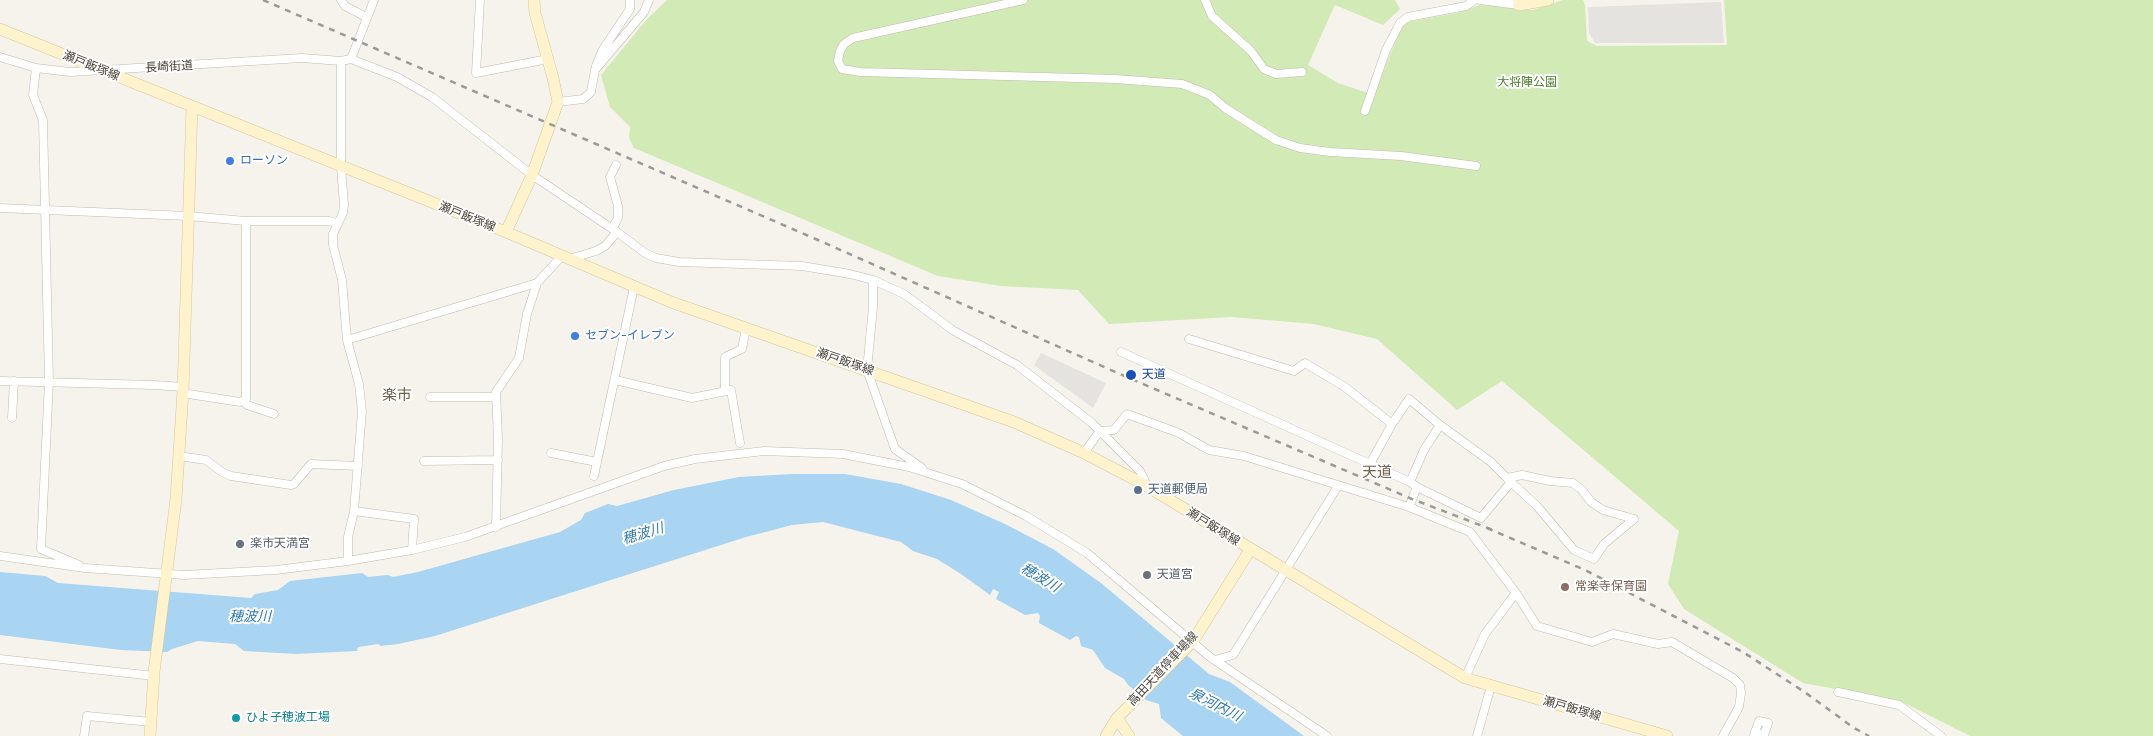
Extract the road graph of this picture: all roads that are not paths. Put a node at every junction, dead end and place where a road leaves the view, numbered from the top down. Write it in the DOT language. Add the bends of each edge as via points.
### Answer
graph roads {
  1 [pos="341,0"];
  2 [pos="374,0"];
  3 [pos="480,0"];
  4 [pos="534,0"];
  5 [pos="630,0"];
  6 [pos="649,0"];
  7 [pos="1023,0"];
  8 [pos="1205,0"];
  9 [pos="1474,0"];
  10 [pos="1480,0"];
  11 [pos="1548,0"];
  12 [pos="1519,2"];
  13 [pos="366,17"];
  14 [pos="0,28"];
  15 [pos="0,57"];
  16 [pos="350,59"];
  17 [pos="548,59"];
  18 [pos="341,61"];
  19 [pos="36,68"];
  20 [pos="595,70"];
  21 [pos="104,71"];
  22 [pos="1302,72"];
  23 [pos="558,102"];
  24 [pos="192,107"];
  25 [pos="1365,111"];
  26 [pos="616,165"];
  27 [pos="1476,166"];
  28 [pos="341,167"];
  29 [pos="532,174"];
  30 [pos="0,208"];
  31 [pos="46,209"];
  32 [pos="188,216"];
  33 [pos="246,221"];
  34 [pos="337,223"];
  35 [pos="615,230"];
  36 [pos="506,232"];
  37 [pos="564,258"];
  38 [pos="873,280"];
  39 [pos="537,283"];
  40 [pos="634,287"];
  41 [pos="746,328"];
  42 [pos="1189,339"];
  43 [pos="347,340"];
  44 [pos="1121,352"];
  45 [pos="867,370"];
  46 [pos="614,380"];
  47 [pos="0,381"];
  48 [pos="14,381"];
  49 [pos="49,382"];
  50 [pos="183,390"];
  51 [pos="725,391"];
  52 [pos="430,397"];
  53 [pos="496,397"];
  54 [pos="243,401"];
  55 [pos="274,414"];
  56 [pos="12,418"];
  57 [pos="1392,424"];
  58 [pos="1440,425"];
  59 [pos="1100,431"];
  60 [pos="740,443"];
  61 [pos="551,453"];
  62 [pos="1084,453"];
  63 [pos="179,456"];
  64 [pos="498,460"];
  65 [pos="424,461"];
  66 [pos="597,462"];
  67 [pos="1370,464"];
  68 [pos="358,466"];
  69 [pos="930,474"];
  70 [pos="594,476"];
  71 [pos="1509,480"];
  72 [pos="1414,484"];
  73 [pos="1144,486"];
  74 [pos="1338,486"];
  75 [pos="1409,507"];
  76 [pos="354,511"];
  77 [pos="496,527"];
  78 [pos="412,550"];
  79 [pos="1250,550"];
  80 [pos="0,556"];
  81 [pos="348,561"];
  82 [pos="85,568"];
  83 [pos="1285,571"];
  84 [pos="165,578"];
  85 [pos="1516,593"];
  86 [pos="1191,643"];
  87 [pos="0,659"];
  88 [pos="1215,660"];
  89 [pos="154,674"];
  90 [pos="1464,678"];
  91 [pos="1491,686"];
  92 [pos="1838,692"];
  93 [pos="1119,716"];
  94 [pos="151,722"];
  95 [pos="84,736"];
  96 [pos="150,736"];
  97 [pos="1106,736"];
  98 [pos="1129,736"];
  99 [pos="1327,736"];
  100 [pos="1477,736"];
  101 [pos="1667,736"];
  102 [pos="1723,736"];
  103 [pos="1941,736"];
  1 -- 13 [label="street" via="345,6"];
  2 -- 13 [label="street"];
  3 -- 17 [label="street" via="476,73"];
  4 -- 17 [label="main road"];
  5 -- 20 [label="street" via="630,9 602,51"];
  6 -- 20 [label="street" via="644,12"];
  7 -- 27 [label="street" via="854,38 844,44 838,61 842,69 860,72 1115,79 1182,84 1210,95 1276,140 1300,148"];
  8 -- 22 [label="street" via="1212,16 1251,51 1264,69 1276,74"];
  9 -- 25 [label="street" via="1466,6 1408,17 1400,23 1386,50"];
  10 -- 12 [label="street"];
  11 -- 12 [label="main road"];
  13 -- 16 [label="street"];
  14 -- 21 [label="main road, 瀬戸飯塚線"];
  15 -- 19 [label="street, 長崎街道"];
  16 -- 18 [label="street, 長崎街道"];
  16 -- 29 [label="street" via="397,77 432,97"];
  17 -- 23 [label="main road"];
  18 -- 21 [label="street, 長崎街道" via="302,58"];
  18 -- 28 [label="street"];
  19 -- 21 [label="street, 長崎街道" via="57,72"];
  19 -- 31 [label="street" via="33,95 43,120"];
  20 -- 23 [label="street" via="591,92 583,100"];
  21 -- 24 [label="main road, 瀬戸飯塚線"];
  23 -- 29 [label="main road"];
  24 -- 28 [label="main road, 瀬戸飯塚線"];
  24 -- 32 [label="main road"];
  26 -- 35 [label="street" via="610,177 618,206"];
  28 -- 34 [label="street" via="344,205"];
  28 -- 36 [label="main road, 瀬戸飯塚線"];
  29 -- 35 [label="street"];
  29 -- 36 [label="main road"];
  30 -- 31 [label="street"];
  31 -- 32 [label="street"];
  31 -- 49 [label="street"];
  32 -- 33 [label="street"];
  32 -- 50 [label="main road"];
  33 -- 34 [label="street"];
  33 -- 54 [label="street" via="246,399"];
  34 -- 43 [label="street" via="332,234 342,280"];
  35 -- 37 [label="street" via="605,246 596,251"];
  35 -- 38 [label="street" via="656,258 679,262 802,266"];
  36 -- 37 [label="main road, 瀬戸飯塚線"];
  37 -- 39 [label="street"];
  37 -- 40 [label="main road, 瀬戸飯塚線"];
  38 -- 45 [label="street"];
  38 -- 59 [label="street" via="904,294 954,332 1017,365"];
  39 -- 43 [label="street"];
  39 -- 53 [label="street" via="518,358"];
  40 -- 41 [label="main road, 瀬戸飯塚線"];
  40 -- 46 [label="street"];
  41 -- 45 [label="main road, 瀬戸飯塚線"];
  41 -- 51 [label="street" via="742,349 725,357"];
  42 -- 57 [label="street" via="1294,371 1305,363 1345,387"];
  43 -- 68 [label="street" via="359,384 362,411"];
  44 -- 67 [label="street"];
  45 -- 62 [label="main road, 瀬戸飯塚線" via="1014,422"];
  45 -- 69 [label="street" via="895,449"];
  46 -- 51 [label="street" via="692,398"];
  46 -- 66 [label="street"];
  47 -- 48 [label="street"];
  48 -- 49 [label="street"];
  48 -- 56 [label="street"];
  49 -- 50 [label="street"];
  49 -- 82 [label="street" via="41,548"];
  50 -- 54 [label="street"];
  50 -- 63 [label="main road"];
  51 -- 60 [label="street" via="731,390"];
  52 -- 53 [label="street"];
  53 -- 64 [label="street"];
  54 -- 55 [label="street"];
  57 -- 58 [label="street" via="1408,399"];
  57 -- 67 [label="street"];
  58 -- 71 [label="street" via="1491,462"];
  58 -- 72 [label="street" via="1424,450"];
  59 -- 62 [label="street"];
  59 -- 73 [label="street" via="1140,471"];
  59 -- 74 [label="street" via="1114,430 1127,414 1179,433 1209,450 1244,456"];
  61 -- 66 [label="street"];
  62 -- 73 [label="main road, 瀬戸飯塚線"];
  63 -- 68 [label="street" via="206,460 231,476 290,484 294,484 311,464"];
  63 -- 84 [label="main road"];
  64 -- 65 [label="street"];
  64 -- 77 [label="street"];
  66 -- 70 [label="street"];
  67 -- 72 [label="street"];
  68 -- 76 [label="street"];
  69 -- 77 [label="street" via="843,454 764,451 695,459 664,466 555,503"];
  69 -- 86 [label="street" via="962,484 1026,516 1087,553"];
  71 -- 71 [label="street" via="1537,506 1574,550 1594,559 1604,544 1634,519 1603,510 1573,483 1522,474"];
  71 -- 72 [label="street" via="1481,518"];
  72 -- 75 [label="street"];
  73 -- 79 [label="main road, 瀬戸飯塚線"];
  74 -- 75 [label="street"];
  74 -- 83 [label="street"];
  75 -- 85 [label="street" via="1470,532"];
  76 -- 78 [label="street" via="414,519"];
  76 -- 81 [label="street" via="348,537"];
  77 -- 78 [label="street"];
  78 -- 81 [label="street"];
  79 -- 83 [label="main road, 瀬戸飯塚線"];
  79 -- 86 [label="main road, 高田天道停車場線"];
  80 -- 82 [label="street"];
  81 -- 84 [label="street"];
  82 -- 84 [label="street"];
  83 -- 88 [label="street" via="1233,655"];
  83 -- 90 [label="main road, 瀬戸飯塚線"];
  84 -- 89 [label="main road"];
  85 -- 90 [label="street" via="1485,634"];
  85 -- 102 [label="street" via="1537,626 1592,642 1613,634 1658,644 1672,642 1733,678 1742,693 1739,707"];
  86 -- 88 [label="street"];
  86 -- 93 [label="main road, 高田天道停車場線"];
  87 -- 89 [label="street"];
  88 -- 99 [label="street"];
  89 -- 94 [label="main road"];
  90 -- 91 [label="main road, 瀬戸飯塚線"];
  91 -- 100 [label="street"];
  91 -- 101 [label="main road, 瀬戸飯塚線"];
  92 -- 103 [label="street" via="1899,704"];
  93 -- 97 [label="main road, 高田天道停車場線"];
  93 -- 98 [label="main road"];
  94 -- 95 [label="street" via="86,716"];
  94 -- 96 [label="main road"];
}
